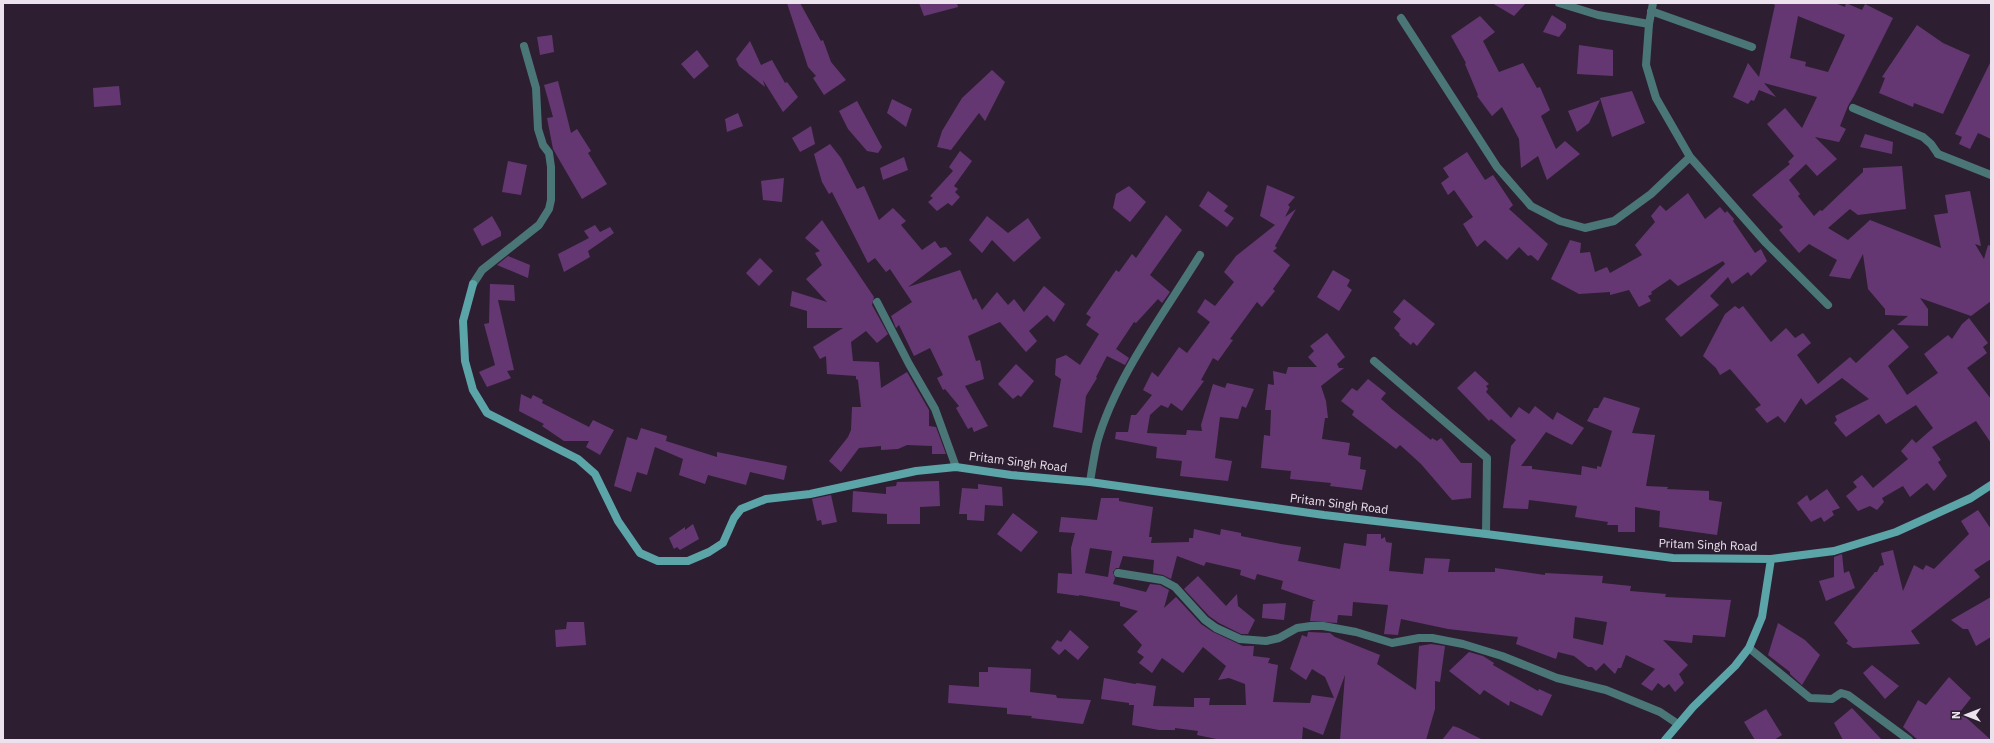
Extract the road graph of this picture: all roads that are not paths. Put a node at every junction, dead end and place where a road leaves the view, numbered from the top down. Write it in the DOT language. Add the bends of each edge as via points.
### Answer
graph roads {
  1 [pos="1559,3"];
  2 [pos="1652,7"];
  3 [pos="1401,18"];
  4 [pos="1649,24"];
  5 [pos="524,46"];
  6 [pos="1752,47"];
  7 [pos="1853,108"];
  8 [pos="1690,157"];
  9 [pos="1991,175"];
  10 [pos="1200,255"];
  11 [pos="878,302"];
  12 [pos="1828,305"];
  13 [pos="1374,361"];
  14 [pos="956,467"];
  15 [pos="1090,482"];
  16 [pos="1991,485"];
  17 [pos="1486,534"];
  18 [pos="1771,559"];
  19 [pos="1118,573"];
  20 [pos="1749,648"];
  21 [pos="1678,724"];
  22 [pos="1665,740"];
  23 [pos="1909,740"];
  1 -- 4 [label="street" via="1598,15"];
  2 -- 4 [label="street"];
  2 -- 6 [label="street"];
  3 -- 8 [label="street" via="1497,166 1531,206 1560,221 1585,228 1614,221 1651,194"];
  4 -- 8 [label="street" via="1646,65 1656,98"];
  5 -- 14 [label="street, Pritam Singh Road" via="536,88 539,136 549,153 551,200 547,213 539,225 482,270 473,284 463,321 465,360 473,390 487,413 578,459 595,474 618,520 640,553 658,561 688,561 710,552 723,543 741,509 766,499 810,494 916,471"];
  7 -- 9 [label="street" via="1923,137 1938,154"];
  8 -- 12 [label="street" via="1766,243"];
  10 -- 15 [label="street" via="1134,361 1112,403 1097,443"];
  11 -- 14 [label="street" via="935,409"];
  13 -- 17 [label="street" via="1487,458"];
  14 -- 15 [label="street, Pritam Singh Road"];
  15 -- 17 [label="street, Pritam Singh Road" via="1324,516"];
  16 -- 18 [label="street, Pritam Singh Road" via="1972,498 1896,532 1834,551"];
  17 -- 18 [label="street, Pritam Singh Road" via="1673,558"];
  18 -- 20 [label="street, Pritam Singh Road" via="1762,617"];
  19 -- 21 [label="street" via="1162,580 1175,587 1205,620 1240,639 1266,641 1279,638 1297,628 1311,626 1356,632 1392,643 1432,638 1489,652 1557,678 1606,690 1660,712"];
  20 -- 21 [label="street, Pritam Singh Road" via="1735,666"];
  20 -- 23 [label="street" via="1810,698 1832,699 1841,693 1848,695"];
  21 -- 22 [label="street, Pritam Singh Road"];
}
